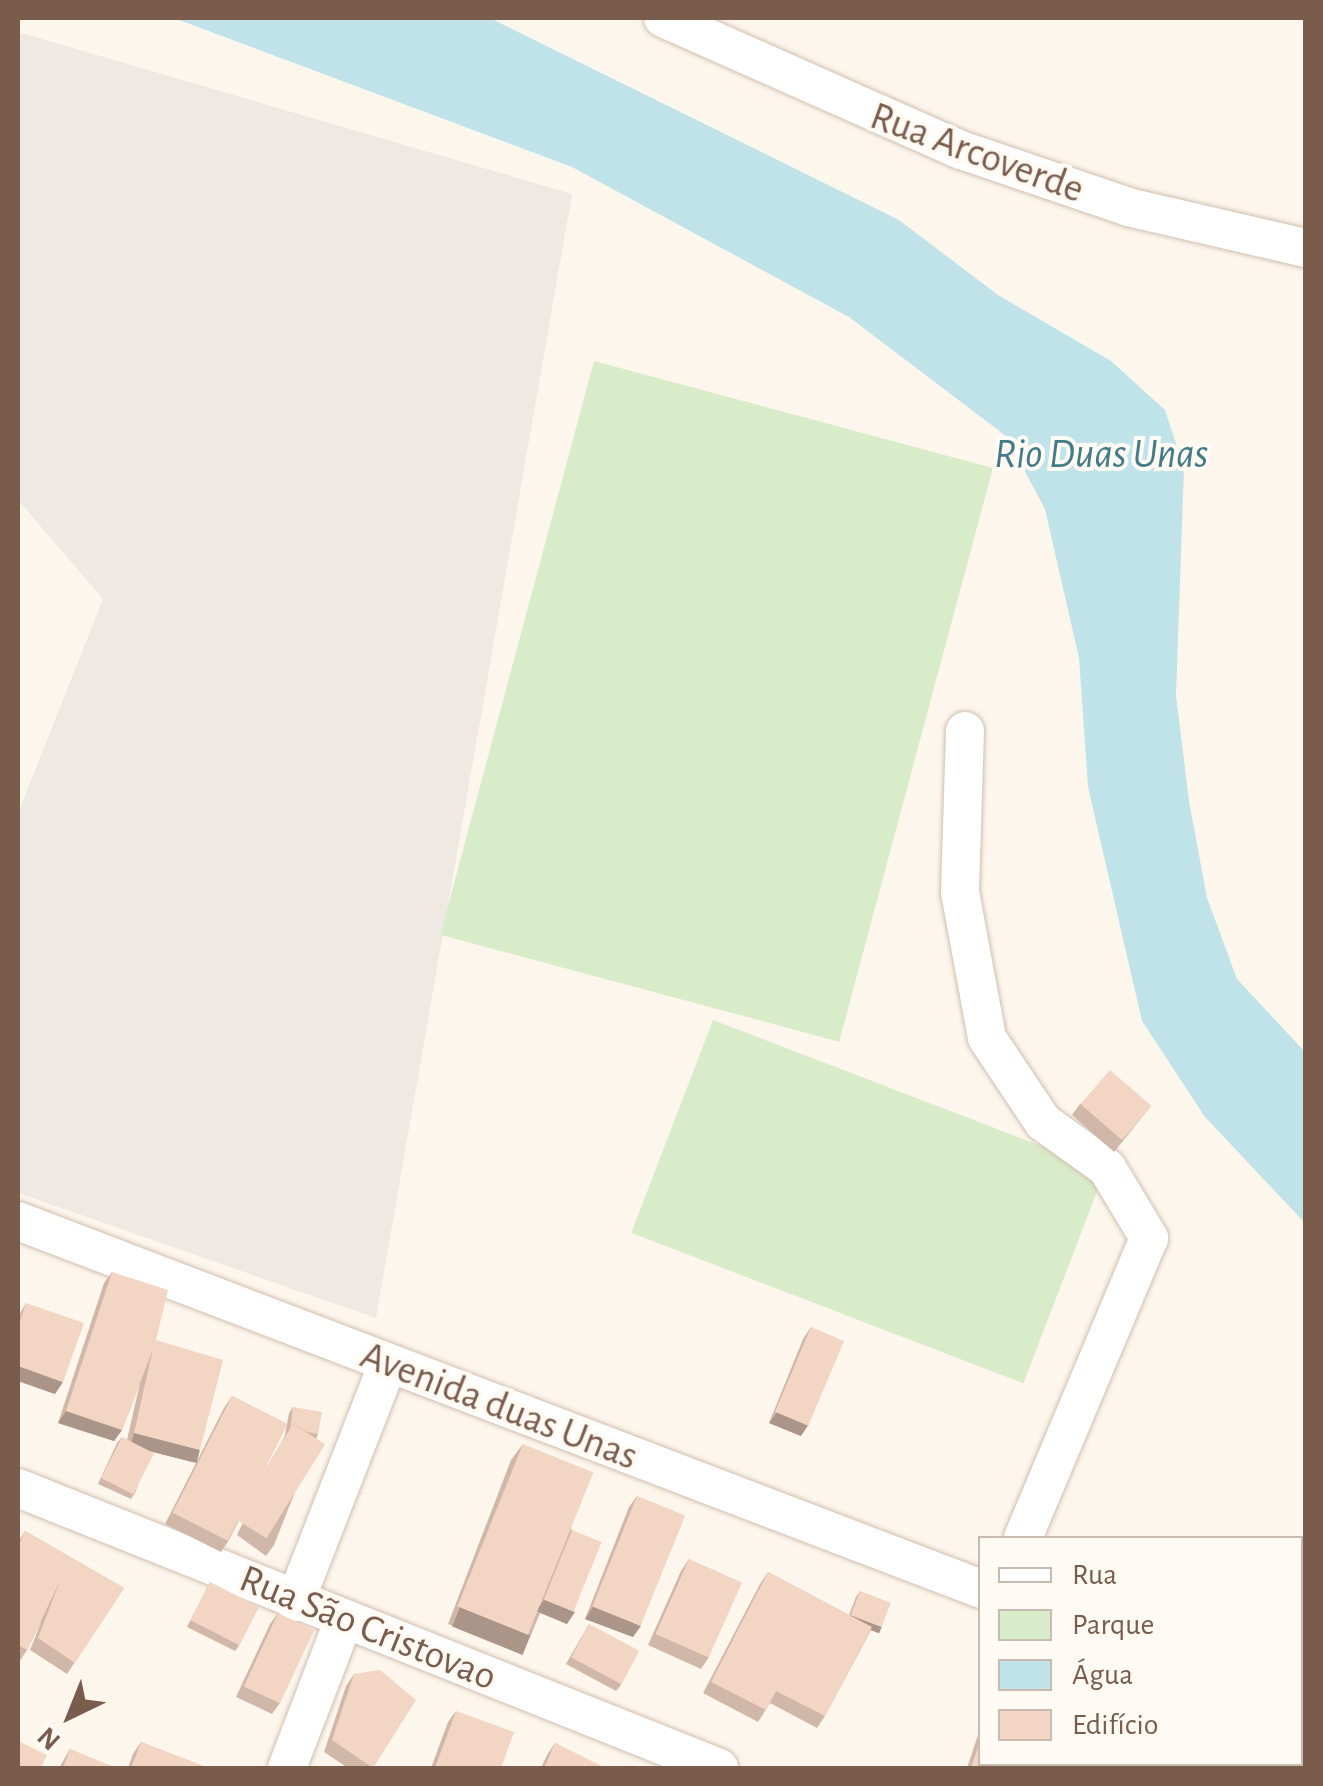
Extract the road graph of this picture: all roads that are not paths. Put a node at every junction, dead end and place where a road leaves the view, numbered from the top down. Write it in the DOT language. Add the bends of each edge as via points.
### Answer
graph roads {
  1 [pos="663,18"];
  2 [pos="1306,248"];
  3 [pos="965,732"];
  4 [pos="18,1221"];
  5 [pos="388,1364"];
  6 [pos="18,1488"];
  7 [pos="1024,1536"];
  8 [pos="978,1589"];
  9 [pos="295,1602"];
  10 [pos="343,1622"];
  11 [pos="288,1768"];
  12 [pos="718,1768"];
  1 -- 2 [label="street, Rua Arcoverde" via="976,156 1128,206"];
  3 -- 7 [label="street" via="960,892 987,1038 1043,1122 1107,1168 1149,1238"];
  4 -- 5 [label="street, Avenida duas Unas"];
  5 -- 8 [label="street, Avenida duas Unas"];
  5 -- 9 [label="street"];
  6 -- 9 [label="street, Rua São Cristovao"];
  9 -- 10 [label="street, Rua São Cristovao"];
  10 -- 11 [label="street"];
  10 -- 12 [label="street, Rua São Cristovao"];
}
